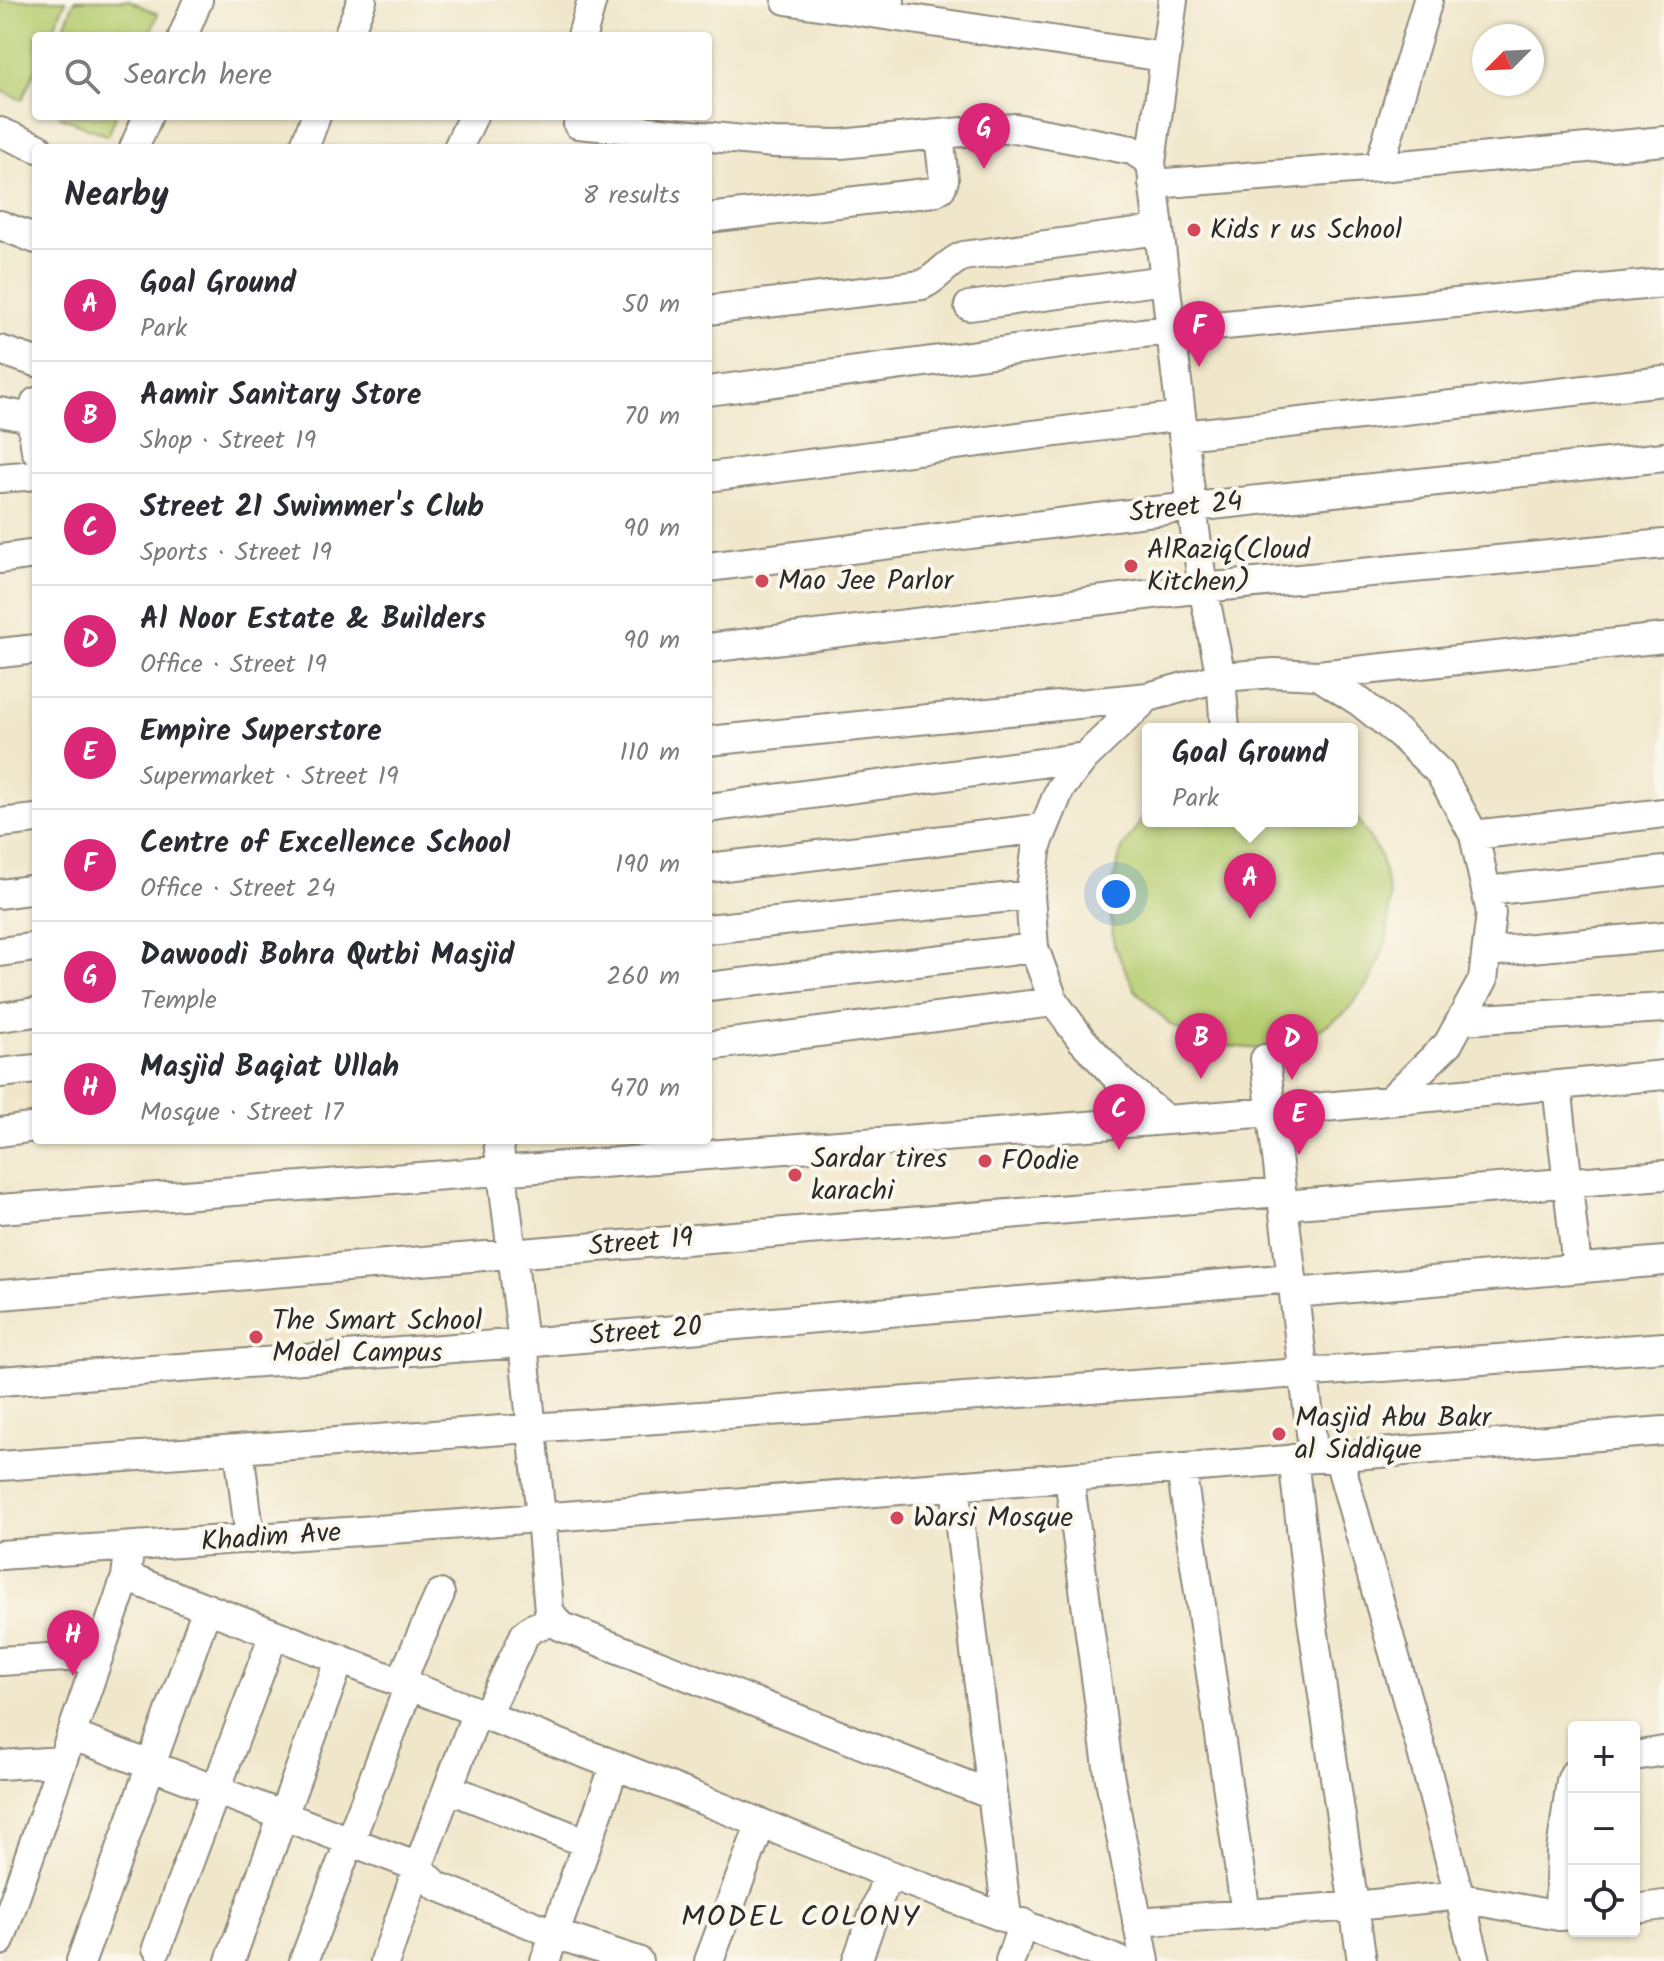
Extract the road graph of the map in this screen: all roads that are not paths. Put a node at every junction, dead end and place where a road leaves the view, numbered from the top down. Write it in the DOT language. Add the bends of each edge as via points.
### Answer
graph roads {
  1 [pos="198,0"];
  2 [pos="362,0"];
  3 [pos="592,0"];
  4 [pos="788,0"];
  5 [pos="1173,0"];
  6 [pos="1428,0"];
  7 [pos="887,7"];
  8 [pos="185,32"];
  9 [pos="350,32"];
  10 [pos="583,32"];
  11 [pos="1164,57"];
  12 [pos="314,120"];
  13 [pos="471,120"];
  14 [pos="578,129"];
  15 [pos="0,132"];
  16 [pos="939,134"];
  17 [pos="1664,141"];
  18 [pos="306,144"];
  19 [pos="460,144"];
  20 [pos="32,145"];
  21 [pos="1379,167"];
  22 [pos="1152,173"];
  23 [pos="712,218"];
  24 [pos="0,225"];
  25 [pos="1159,230"];
  26 [pos="32,237"];
  27 [pos="1165,280"];
  28 [pos="1664,283"];
  29 [pos="969,306"];
  30 [pos="712,310"];
  31 [pos="1171,330"];
  32 [pos="0,350"];
  33 [pos="32,361"];
  34 [pos="1664,381"];
  35 [pos="712,390"];
  36 [pos="32,410"];
  37 [pos="0,412"];
  38 [pos="1182,425"];
  39 [pos="1664,457"];
  40 [pos="32,475"];
  41 [pos="712,477"];
  42 [pos="0,478"];
  43 [pos="1192,508"];
  44 [pos="1664,544"];
  45 [pos="32,555"];
  46 [pos="0,559"];
  47 [pos="712,567"];
  48 [pos="1203,588"];
  49 [pos="1664,638"];
  50 [pos="712,648"];
  51 [pos="32,649"];
  52 [pos="0,653"];
  53 [pos="1318,675"];
  54 [pos="1221,677"];
  55 [pos="1148,697"];
  56 [pos="1225,723"];
  57 [pos="712,741"];
  58 [pos="1085,757"];
  59 [pos="712,807"];
  60 [pos="1664,813"];
  61 [pos="32,819"];
  62 [pos="0,823"];
  63 [pos="1044,828"];
  64 [pos="1474,835"];
  65 [pos="712,868"];
  66 [pos="1664,871"];
  67 [pos="32,890"];
  68 [pos="1487,891"];
  69 [pos="0,894"];
  70 [pos="1030,895"];
  71 [pos="712,929"];
  72 [pos="1664,936"];
  73 [pos="32,948"];
  74 [pos="1034,948"];
  75 [pos="0,952"];
  76 [pos="1487,952"];
  77 [pos="712,987"];
  78 [pos="1054,1002"];
  79 [pos="1664,1008"];
  80 [pos="32,1013"];
  81 [pos="0,1017"];
  82 [pos="1462,1020"];
  83 [pos="712,1045"];
  84 [pos="1265,1059"];
  85 [pos="32,1069"];
  86 [pos="0,1073"];
  87 [pos="1664,1075"];
  88 [pos="1557,1085"];
  89 [pos="1389,1101"];
  90 [pos="1271,1112"];
  91 [pos="1165,1119"];
  92 [pos="32,1128"];
  93 [pos="0,1132"];
  94 [pos="498,1144"];
  95 [pos="501,1170"];
  96 [pos="1664,1175"];
  97 [pos="1566,1183"];
  98 [pos="1282,1199"];
  99 [pos="0,1209"];
  100 [pos="512,1254"];
  101 [pos="1664,1261"];
  102 [pos="1577,1268"];
  103 [pos="1293,1285"];
  104 [pos="0,1295"];
  105 [pos="523,1343"];
  106 [pos="1664,1347"];
  107 [pos="1303,1374"];
  108 [pos="0,1381"];
  109 [pos="531,1429"];
  110 [pos="1664,1431"];
  111 [pos="239,1449"];
  112 [pos="1315,1457"];
  113 [pos="0,1466"];
  114 [pos="1181,1468"];
  115 [pos="1069,1477"];
  116 [pos="955,1486"];
  117 [pos="541,1517"];
  118 [pos="250,1539"];
  119 [pos="130,1547"];
  120 [pos="0,1555"];
  121 [pos="126,1577"];
  122 [pos="440,1594"];
  123 [pos="207,1608"];
  124 [pos="555,1620"];
  125 [pos="274,1634"];
  126 [pos="99,1655"];
  127 [pos="340,1659"];
  128 [pos="0,1661"];
  129 [pos="405,1684"];
  130 [pos="482,1714"];
  131 [pos="67,1748"];
  132 [pos="1664,1751"];
  133 [pos="1640,1755"];
  134 [pos="0,1765"];
  135 [pos="150,1765"];
  136 [pos="615,1765"];
  137 [pos="448,1788"];
  138 [pos="215,1790"];
  139 [pos="1569,1793"];
  140 [pos="992,1795"];
  141 [pos="283,1816"];
  142 [pos="761,1823"];
  143 [pos="350,1841"];
  144 [pos="587,1843"];
  145 [pos="418,1867"];
  146 [pos="12,1870"];
  147 [pos="888,1874"];
  148 [pos="1460,1898"];
  149 [pos="1664,1905"];
  150 [pos="1355,1906"];
  151 [pos="1640,1908"];
  152 [pos="1246,1914"];
  153 [pos="1567,1916"];
  154 [pos="1015,1920"];
  155 [pos="1137,1922"];
  156 [pos="555,1934"];
  157 [pos="0,1941"];
  158 [pos="157,1948"];
  159 [pos="81,1961"];
  160 [pos="230,1961"];
  161 [pos="304,1961"];
  162 [pos="385,1961"];
  163 [pos="545,1961"];
  164 [pos="638,1961"];
  165 [pos="709,1961"];
  166 [pos="857,1961"];
  167 [pos="1010,1961"];
  168 [pos="1120,1961"];
  169 [pos="1145,1961"];
  170 [pos="1362,1961"];
  171 [pos="1476,1961"];
  1 -- 8 [label="street"];
  2 -- 9 [label="street"];
  3 -- 10 [label="street"];
  4 -- 7 [label="street"];
  5 -- 11 [label="street"];
  6 -- 21 [label="street"];
  7 -- 11 [label="street"];
  11 -- 22 [label="street"];
  12 -- 18 [label="street"];
  13 -- 19 [label="street"];
  14 -- 16 [label="street" via="841,144"];
  15 -- 20 [label="street"];
  16 -- 22 [label="street" via="1015,128 1132,150"];
  16 -- 23 [label="street" via="944,180 934,192"];
  17 -- 21 [label="street"];
  21 -- 22 [label="street"];
  22 -- 25 [label="street"];
  24 -- 26 [label="street"];
  25 -- 27 [label="street"];
  25 -- 30 [label="street" via="963,256 922,285"];
  27 -- 29 [label="street"];
  27 -- 31 [label="street"];
  28 -- 31 [label="street"];
  31 -- 35 [label="street"];
  31 -- 38 [label="street"];
  32 -- 33 [label="street"];
  34 -- 38 [label="street"];
  36 -- 37 [label="street"];
  38 -- 41 [label="street"];
  38 -- 43 [label="street"];
  39 -- 43 [label="street, Street 24"];
  40 -- 42 [label="street"];
  43 -- 47 [label="street, Street 24"];
  43 -- 48 [label="street"];
  44 -- 48 [label="street"];
  45 -- 46 [label="street"];
  48 -- 50 [label="street"];
  48 -- 54 [label="street"];
  49 -- 53 [label="street"];
  51 -- 52 [label="street"];
  53 -- 54 [label="street"];
  53 -- 64 [label="street" via="1400,734 1440,773"];
  54 -- 55 [label="street"];
  54 -- 56 [label="street"];
  55 -- 57 [label="street"];
  55 -- 58 [label="street"];
  58 -- 59 [label="street"];
  58 -- 63 [label="street" via="1060,789"];
  60 -- 64 [label="street"];
  61 -- 62 [label="street"];
  63 -- 65 [label="street"];
  63 -- 70 [label="street"];
  64 -- 68 [label="street"];
  66 -- 68 [label="street"];
  67 -- 69 [label="street"];
  68 -- 76 [label="street"];
  70 -- 71 [label="street"];
  70 -- 74 [label="street"];
  72 -- 76 [label="street"];
  73 -- 75 [label="street"];
  74 -- 77 [label="street"];
  74 -- 78 [label="street"];
  76 -- 82 [label="street" via="1483,980"];
  78 -- 83 [label="street"];
  78 -- 91 [label="street" via="1122,1083"];
  79 -- 82 [label="street"];
  80 -- 81 [label="street"];
  82 -- 89 [label="street" via="1448,1044"];
  84 -- 90 [label="street"];
  85 -- 86 [label="street"];
  87 -- 88 [label="street"];
  88 -- 89 [label="street"];
  88 -- 97 [label="street"];
  89 -- 90 [label="street"];
  90 -- 91 [label="street"];
  90 -- 98 [label="street"];
  91 -- 95 [label="street"];
  92 -- 93 [label="street"];
  94 -- 95 [label="street"];
  95 -- 99 [label="street"];
  95 -- 100 [label="street"];
  96 -- 97 [label="street, Street 19"];
  97 -- 98 [label="street, Street 19"];
  97 -- 102 [label="street"];
  98 -- 100 [label="street, Street 19"];
  98 -- 103 [label="street"];
  100 -- 104 [label="street, Street 19"];
  100 -- 105 [label="street"];
  101 -- 102 [label="street, Street 20"];
  102 -- 103 [label="street, Street 20"];
  103 -- 105 [label="street, Street 20"];
  103 -- 107 [label="street"];
  105 -- 108 [label="street, Street 20"];
  105 -- 109 [label="street"];
  106 -- 107 [label="street"];
  107 -- 109 [label="street"];
  107 -- 112 [label="street"];
  109 -- 111 [label="street"];
  109 -- 117 [label="street"];
  110 -- 112 [label="street, Khadim Ave"];
  111 -- 113 [label="street"];
  111 -- 118 [label="street"];
  112 -- 114 [label="street, Khadim Ave"];
  112 -- 148 [label="street" via="1422,1752"];
  112 -- 150 [label="street" via="1312,1620"];
  114 -- 115 [label="street, Khadim Ave"];
  114 -- 152 [label="street"];
  115 -- 116 [label="street, Khadim Ave"];
  115 -- 155 [label="street" via="1109,1774"];
  116 -- 117 [label="street, Khadim Ave"];
  116 -- 140 [label="street"];
  117 -- 118 [label="street, Khadim Ave"];
  117 -- 124 [label="street" via="549,1611"];
  118 -- 119 [label="street, Khadim Ave"];
  119 -- 120 [label="street, Khadim Ave"];
  119 -- 121 [label="street"];
  121 -- 123 [label="street"];
  121 -- 126 [label="street"];
  122 -- 129 [label="street"];
  123 -- 125 [label="street"];
  123 -- 135 [label="street"];
  124 -- 130 [label="street" via="525,1634"];
  124 -- 140 [label="street"];
  125 -- 127 [label="street"];
  125 -- 138 [label="street"];
  126 -- 128 [label="street"];
  126 -- 131 [label="street"];
  127 -- 129 [label="street"];
  127 -- 141 [label="street"];
  129 -- 130 [label="street"];
  129 -- 143 [label="street"];
  130 -- 136 [label="street"];
  130 -- 137 [label="street"];
  131 -- 134 [label="street"];
  131 -- 135 [label="street"];
  131 -- 146 [label="street"];
  132 -- 133 [label="street"];
  135 -- 138 [label="street"];
  135 -- 159 [label="street"];
  136 -- 142 [label="street"];
  136 -- 144 [label="street"];
  137 -- 144 [label="street"];
  137 -- 145 [label="street"];
  138 -- 141 [label="street"];
  138 -- 158 [label="street"];
  139 -- 153 [label="street" via="1561,1851"];
  140 -- 154 [label="street"];
  141 -- 143 [label="street"];
  141 -- 160 [label="street"];
  142 -- 147 [label="street"];
  142 -- 165 [label="street"];
  143 -- 145 [label="street"];
  143 -- 161 [label="street"];
  144 -- 156 [label="street"];
  145 -- 156 [label="street" via="437,1886"];
  145 -- 162 [label="street"];
  146 -- 157 [label="street"];
  147 -- 154 [label="street"];
  147 -- 166 [label="street"];
  148 -- 150 [label="street"];
  148 -- 153 [label="street"];
  148 -- 171 [label="street"];
  149 -- 151 [label="street"];
  150 -- 152 [label="street"];
  150 -- 170 [label="street"];
  152 -- 155 [label="street"];
  154 -- 167 [label="street"];
  154 -- 168 [label="street"];
  155 -- 169 [label="street"];
  156 -- 163 [label="street"];
  156 -- 164 [label="street"];
}
